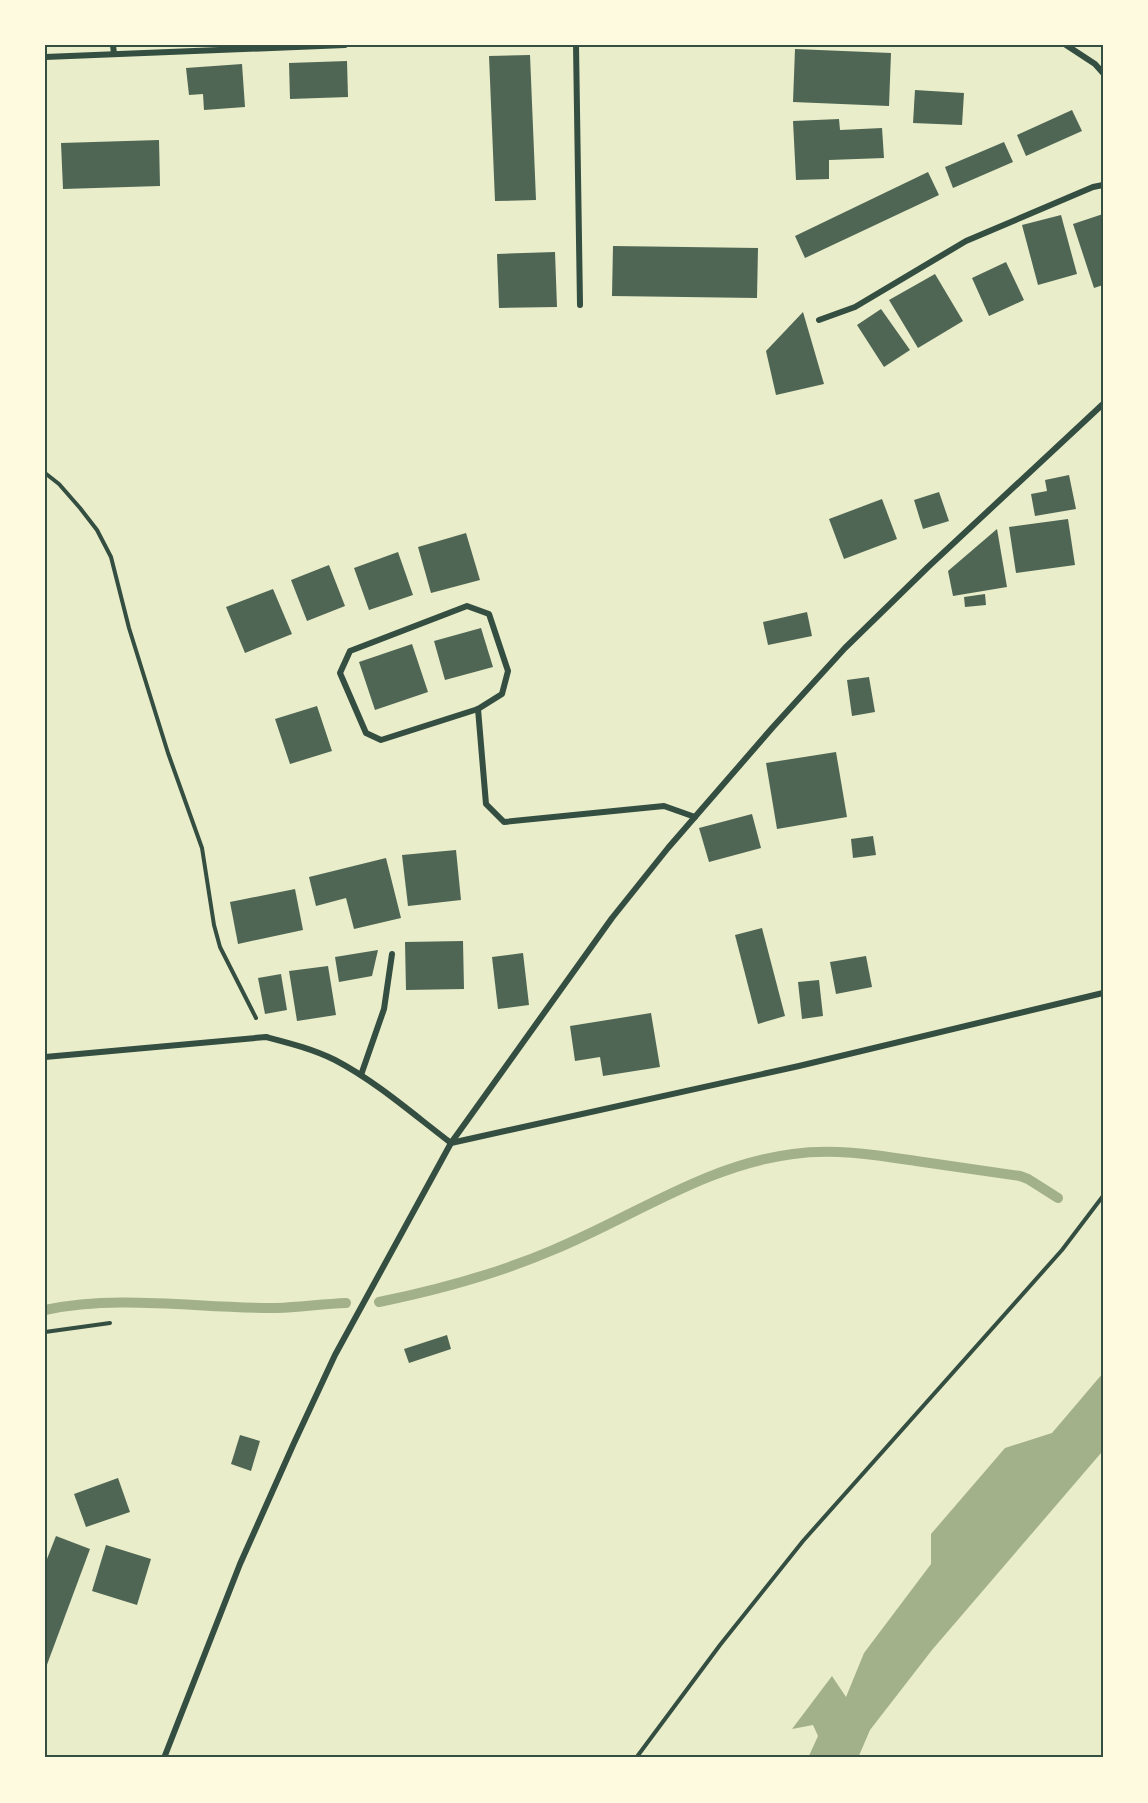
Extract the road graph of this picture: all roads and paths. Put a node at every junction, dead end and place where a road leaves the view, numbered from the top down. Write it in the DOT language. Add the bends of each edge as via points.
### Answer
graph roads {
  1 [pos="92,45"];
  2 [pos="113,45"];
  3 [pos="345,45"];
  4 [pos="576,45"];
  5 [pos="1066,45"];
  6 [pos="114,54"];
  7 [pos="93,55"];
  8 [pos="45,57"];
  9 [pos="1103,73"];
  10 [pos="1103,185"];
  11 [pos="580,305"];
  12 [pos="819,320"];
  13 [pos="1103,404"];
  14 [pos="45,473"];
  15 [pos="478,709"];
  16 [pos="695,817"];
  17 [pos="392,954"];
  18 [pos="1103,993"];
  19 [pos="266,1037"];
  20 [pos="45,1058"];
  21 [pos="361,1076"];
  22 [pos="452,1143"];
  23 [pos="1103,1196"];
  24 [pos="110,1323"];
  25 [pos="45,1332"];
  26 [pos="164,1758"];
  27 [pos="636,1758"];
  1 -- 7 [label="street"];
  2 -- 6 [label="street"];
  3 -- 6 [label="street"];
  4 -- 11 [label="street"];
  5 -- 9 [label="street"];
  6 -- 7 [label="street"];
  7 -- 8 [label="street"];
  10 -- 12 [label="street" via="966,241 855,307"];
  13 -- 16 [label="street" via="845,648"];
  14 -- 19 [label="path" via="80,508 111,557 168,753 202,848 220,948"];
  15 -- 15 [label="street" via="381,741 366,733 340,673 350,651 467,606 489,614 508,671 502,694"];
  15 -- 16 [label="street" via="486,804 504,822 664,806"];
  16 -- 22 [label="street" via="612,918"];
  17 -- 21 [label="street" via="384,1009"];
  18 -- 22 [label="street"];
  19 -- 20 [label="street"];
  19 -- 21 [label="street" via="300,1046"];
  21 -- 22 [label="street"];
  22 -- 26 [label="street" via="335,1355 298,1433 240,1564"];
  23 -- 27 [label="path" via="1062,1250 803,1541"];
  24 -- 25 [label="path"];
}
